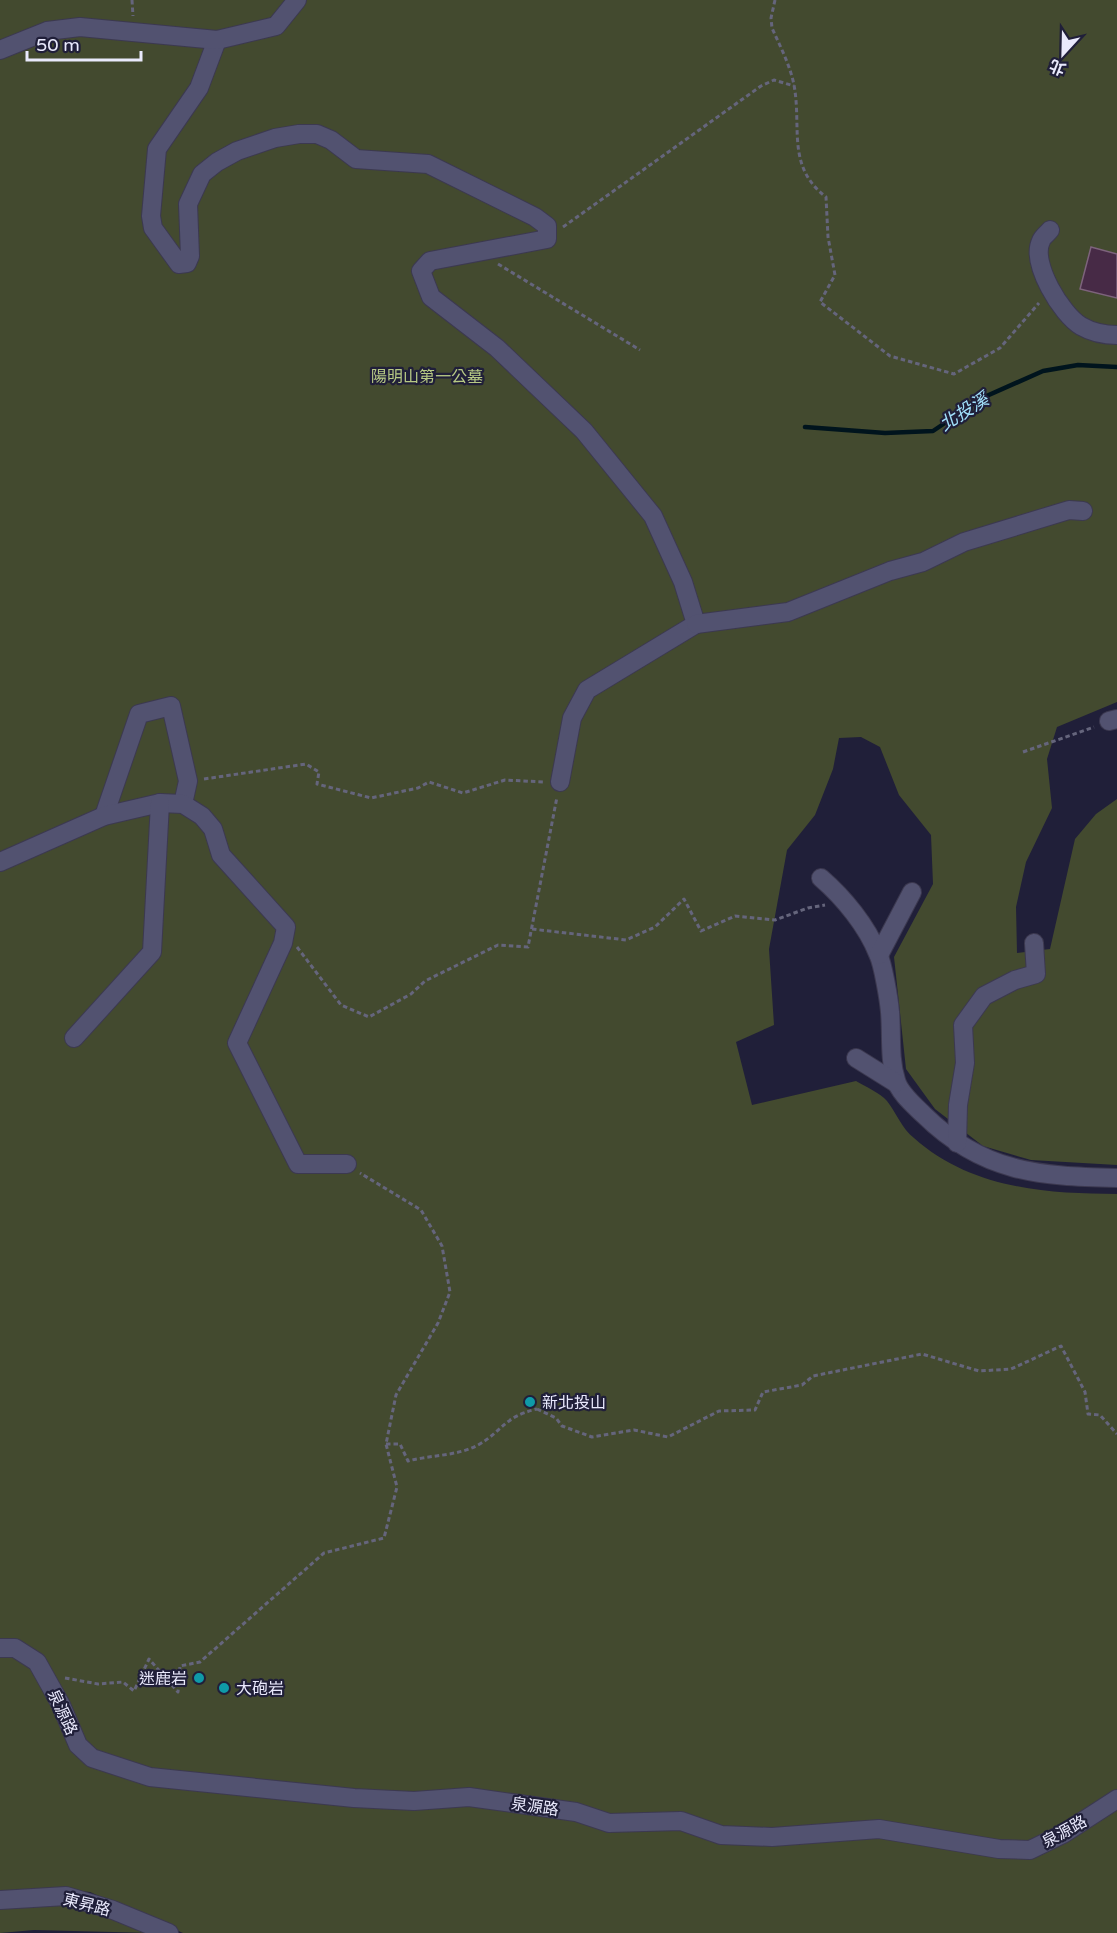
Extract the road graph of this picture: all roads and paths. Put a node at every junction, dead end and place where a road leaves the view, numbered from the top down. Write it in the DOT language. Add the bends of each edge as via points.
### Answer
graph roads {
  1 [pos="297,0"];
  2 [pos="775,0"];
  3 [pos="217,40"];
  4 [pos="0,50"];
  5 [pos="794,87"];
  6 [pos="1050,230"];
  7 [pos="547,239"];
  8 [pos="475,251"];
  9 [pos="1050,290"];
  10 [pos="1117,335"];
  11 [pos="640,350"];
  12 [pos="1083,511"];
  13 [pos="696,624"];
  14 [pos="1113,720"];
  15 [pos="1023,752"];
  16 [pos="188,782"];
  17 [pos="560,782"];
  18 [pos="160,803"];
  19 [pos="183,804"];
  20 [pos="104,816"];
  21 [pos="0,862"];
  22 [pos="821,878"];
  23 [pos="912,892"];
  24 [pos="845,902"];
  25 [pos="531,929"];
  26 [pos="284,936"];
  27 [pos="1034,943"];
  28 [pos="879,955"];
  29 [pos="74,1038"];
  30 [pos="856,1058"];
  31 [pos="896,1083"];
  32 [pos="957,1143"];
  33 [pos="347,1164"];
  34 [pos="1117,1178"];
  35 [pos="1117,1434"];
  36 [pos="386,1444"];
  37 [pos="0,1648"];
  38 [pos="45,1675"];
  39 [pos="1117,1799"];
  40 [pos="0,1900"];
  41 [pos="169,1933"];
  1 -- 3 [label="street" via="276,26"];
  2 -- 5 [label="path" via="772,27"];
  3 -- 4 [label="street" via="80,27 47,31"];
  3 -- 7 [label="street" via="199,88 157,149 153,228 178,264 187,263 190,256 188,204 202,174 237,151 299,134 317,134 331,140 356,159 428,164 535,218 547,226"];
  5 -- 7 [label="path" via="774,80 761,86"];
  5 -- 9 [label="path" via="802,169 812,186 826,196 835,275 820,302 890,356 954,374 1000,348"];
  6 -- 9 [label="street" via="1040,241 1038,258"];
  7 -- 8 [label="street"];
  8 -- 11 [label="path"];
  8 -- 13 [label="street" via="430,261 421,271 431,297 497,348 584,431 611,463 653,516 683,582"];
  9 -- 10 [label="street" via="1079,326 1100,335"];
  12 -- 13 [label="street" via="1069,510 964,542 923,562 890,571 789,612"];
  13 -- 17 [label="street" via="588,690 572,718"];
  14 -- 15 [label="path"];
  16 -- 17 [label="path" via="306,764 319,772 317,784 371,798 429,782 463,794 505,780"];
  16 -- 19 [label="street"];
  16 -- 20 [label="street" via="171,706 139,714"];
  17 -- 25 [label="path"];
  18 -- 19 [label="street"];
  18 -- 20 [label="street"];
  18 -- 29 [label="street" via="152,952"];
  19 -- 26 [label="street" via="213,829 221,855 286,927"];
  20 -- 21 [label="street"];
  22 -- 24 [label="street"];
  23 -- 28 [label="street"];
  24 -- 25 [label="path" via="808,908 775,920 735,916 701,931 684,899 655,927 626,940"];
  24 -- 28 [label="street"];
  25 -- 26 [label="path" via="528,947 498,945 425,981 411,994 369,1017 341,1005 303,952"];
  26 -- 33 [label="street" via="237,1043 298,1164"];
  27 -- 32 [label="street" via="1036,974 984,996 963,1025 965,1063"];
  28 -- 31 [label="street" via="890,1011 890,1051"];
  30 -- 31 [label="street"];
  31 -- 32 [label="street" via="936,1127"];
  32 -- 34 [label="street" via="997,1165 1063,1177"];
  33 -- 36 [label="path" via="421,1210 442,1246 450,1292 438,1323 396,1395"];
  35 -- 36 [label="path" via="1100,1415 1088,1414 1085,1392 1061,1346 1011,1369 979,1371 922,1354 813,1376 802,1385 763,1392 755,1410 719,1411 668,1437 634,1430 592,1437 562,1426 538,1408 516,1413 478,1445 457,1452 408,1461 400,1444"];
  36 -- 38 [label="path" via="397,1487 384,1538 324,1553 200,1662 180,1666 178,1692 150,1659 134,1691 123,1682 98,1684"];
  37 -- 38 [label="street, 泉源路" via="25,1652"];
  38 -- 39 [label="street, 泉源路" via="78,1745 92,1758 150,1777 414,1802 469,1797 576,1812 609,1823 681,1821 721,1836 772,1837 879,1829 999,1849 1030,1850"];
  40 -- 41 [label="street, 東昇路" via="66,1896"];
}
